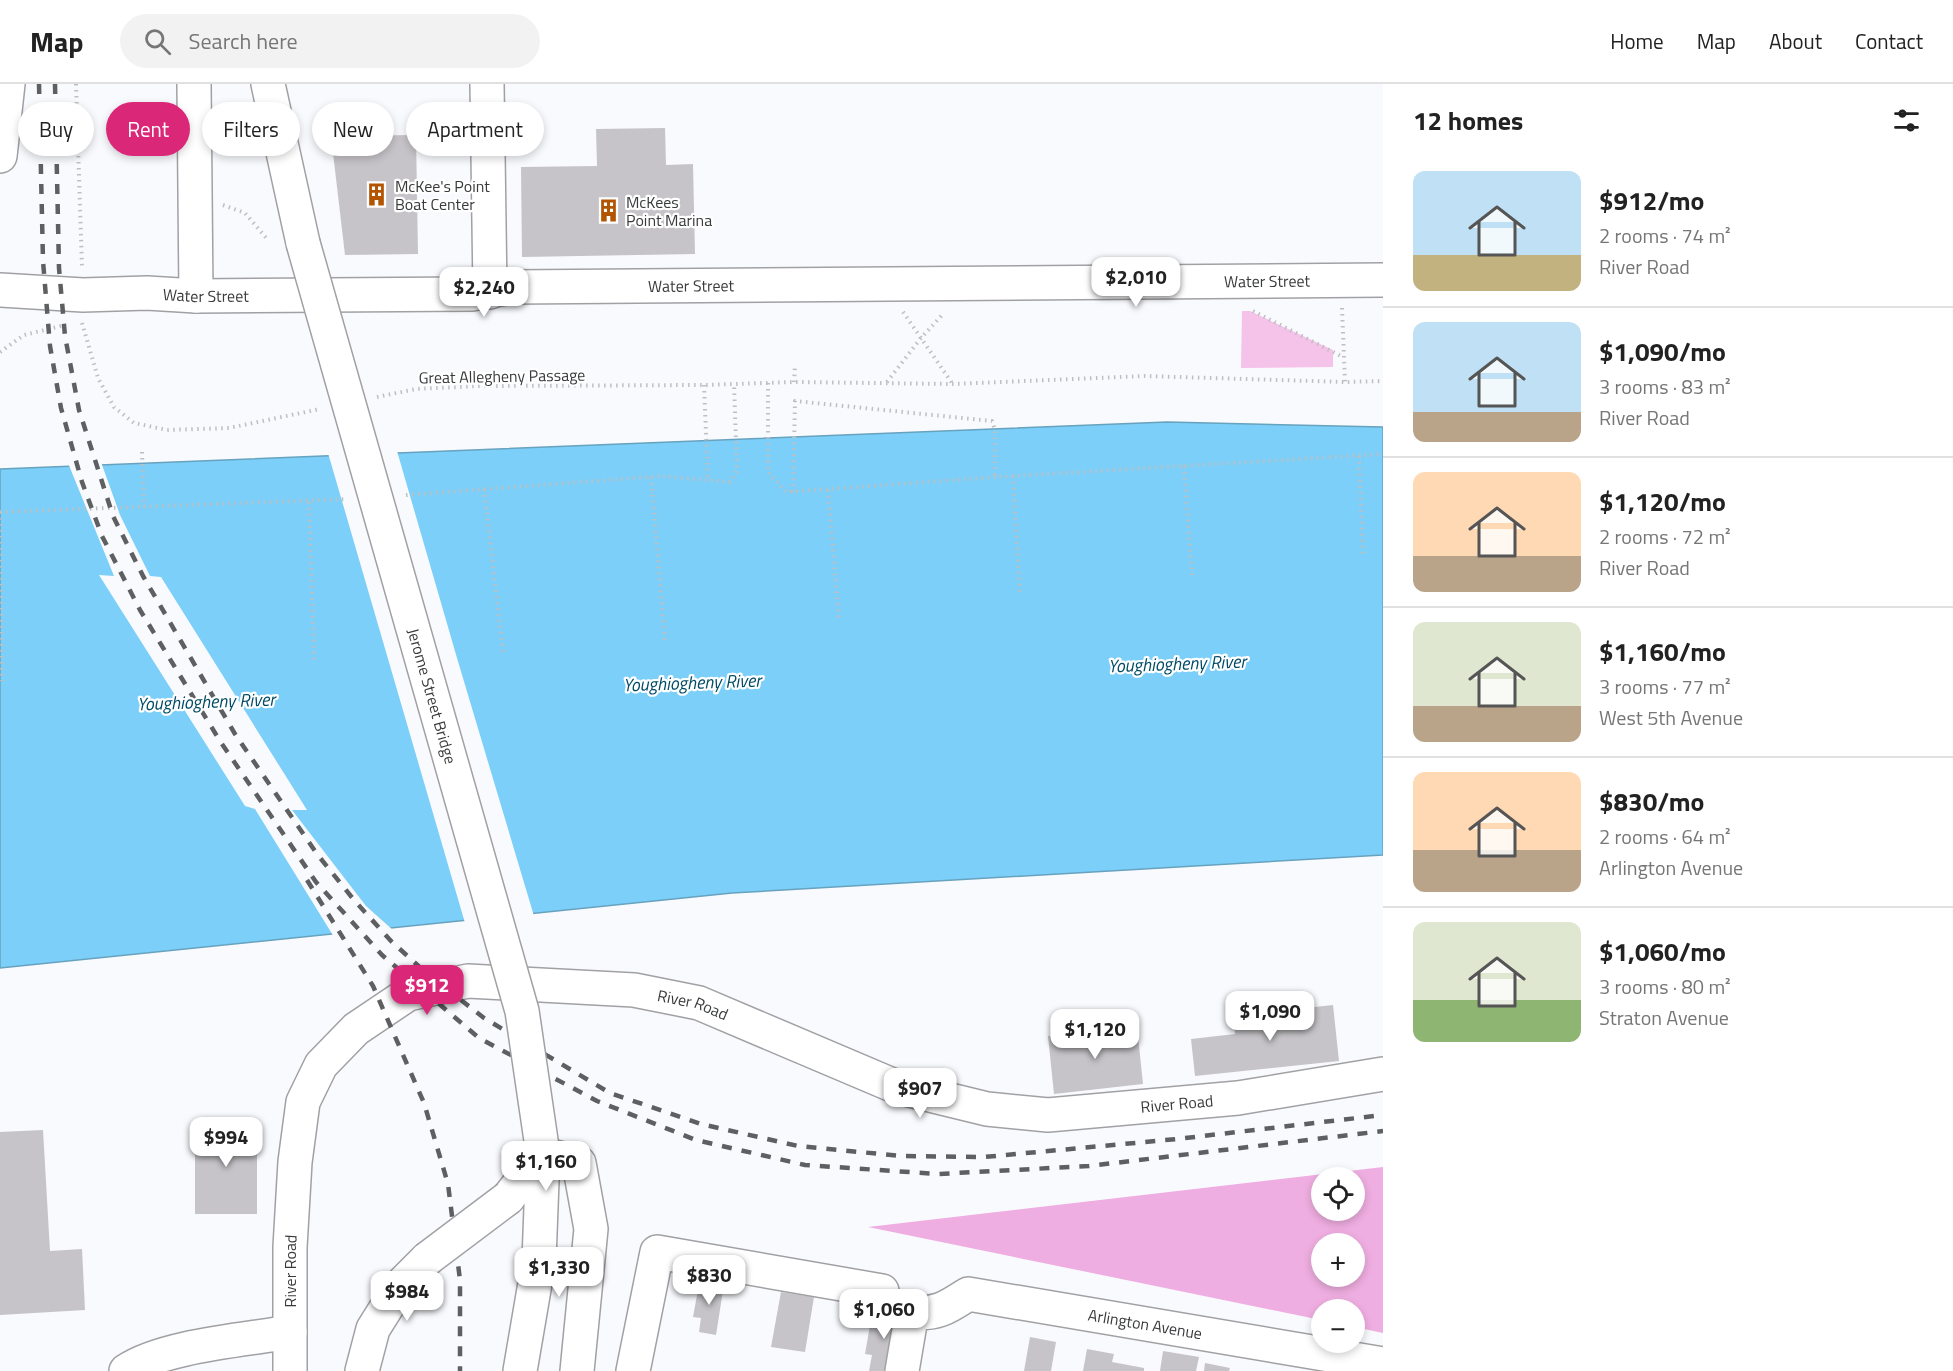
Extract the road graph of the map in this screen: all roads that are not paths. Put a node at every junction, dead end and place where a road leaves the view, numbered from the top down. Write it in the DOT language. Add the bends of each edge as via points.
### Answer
graph roads {
  1 [pos="8,84"];
  2 [pos="194,84"];
  3 [pos="268,84"];
  4 [pos="487,84"];
  5 [pos="0,156"];
  6 [pos="1383,280"];
  7 [pos="0,290"];
  8 [pos="490,292"];
  9 [pos="196,296"];
  10 [pos="1383,1074"];
  11 [pos="543,1154"];
  12 [pos="882,1291"];
  13 [pos="290,1332"];
  14 [pos="1334,1364"];
  15 [pos="1383,1364"];
  16 [pos="581,1370"];
  17 [pos="126,1371"];
  18 [pos="290,1371"];
  19 [pos="362,1371"];
  20 [pos="520,1371"];
  21 [pos="633,1371"];
  22 [pos="902,1371"];
  1 -- 5 [label="street"];
  2 -- 9 [label="street"];
  3 -- 11 [label="street, Jerome Street Bridge, bridge" via="303,243 522,1011"];
  4 -- 8 [label="street"];
  6 -- 8 [label="street, Water Street" via="512,287"];
  7 -- 9 [label="street, Water Street"];
  8 -- 9 [label="street, Water Street"];
  10 -- 13 [label="street, River Road" via="1238,1098 1048,1115 987,1109 897,1087 699,1003 634,990 468,981 408,994 356,1029 321,1065 303,1102 290,1247"];
  11 -- 16 [label="street" via="579,1163 591,1229"];
  11 -- 19 [label="street, bridge" via="508,1198 427,1259 400,1286 373,1329"];
  11 -- 20 [label="street, Jerome Street Bridge" via="538,1260"];
  12 -- 21 [label="street" via="657,1252"];
  13 -- 17 [label="street" via="192,1348 136,1364"];
  13 -- 18 [label="street, River Road"];
  14 -- 15 [label="street, Arlington Avenue"];
  14 -- 22 [label="street, Arlington Avenue" via="968,1294 945,1309 928,1314 912,1312"];
}
